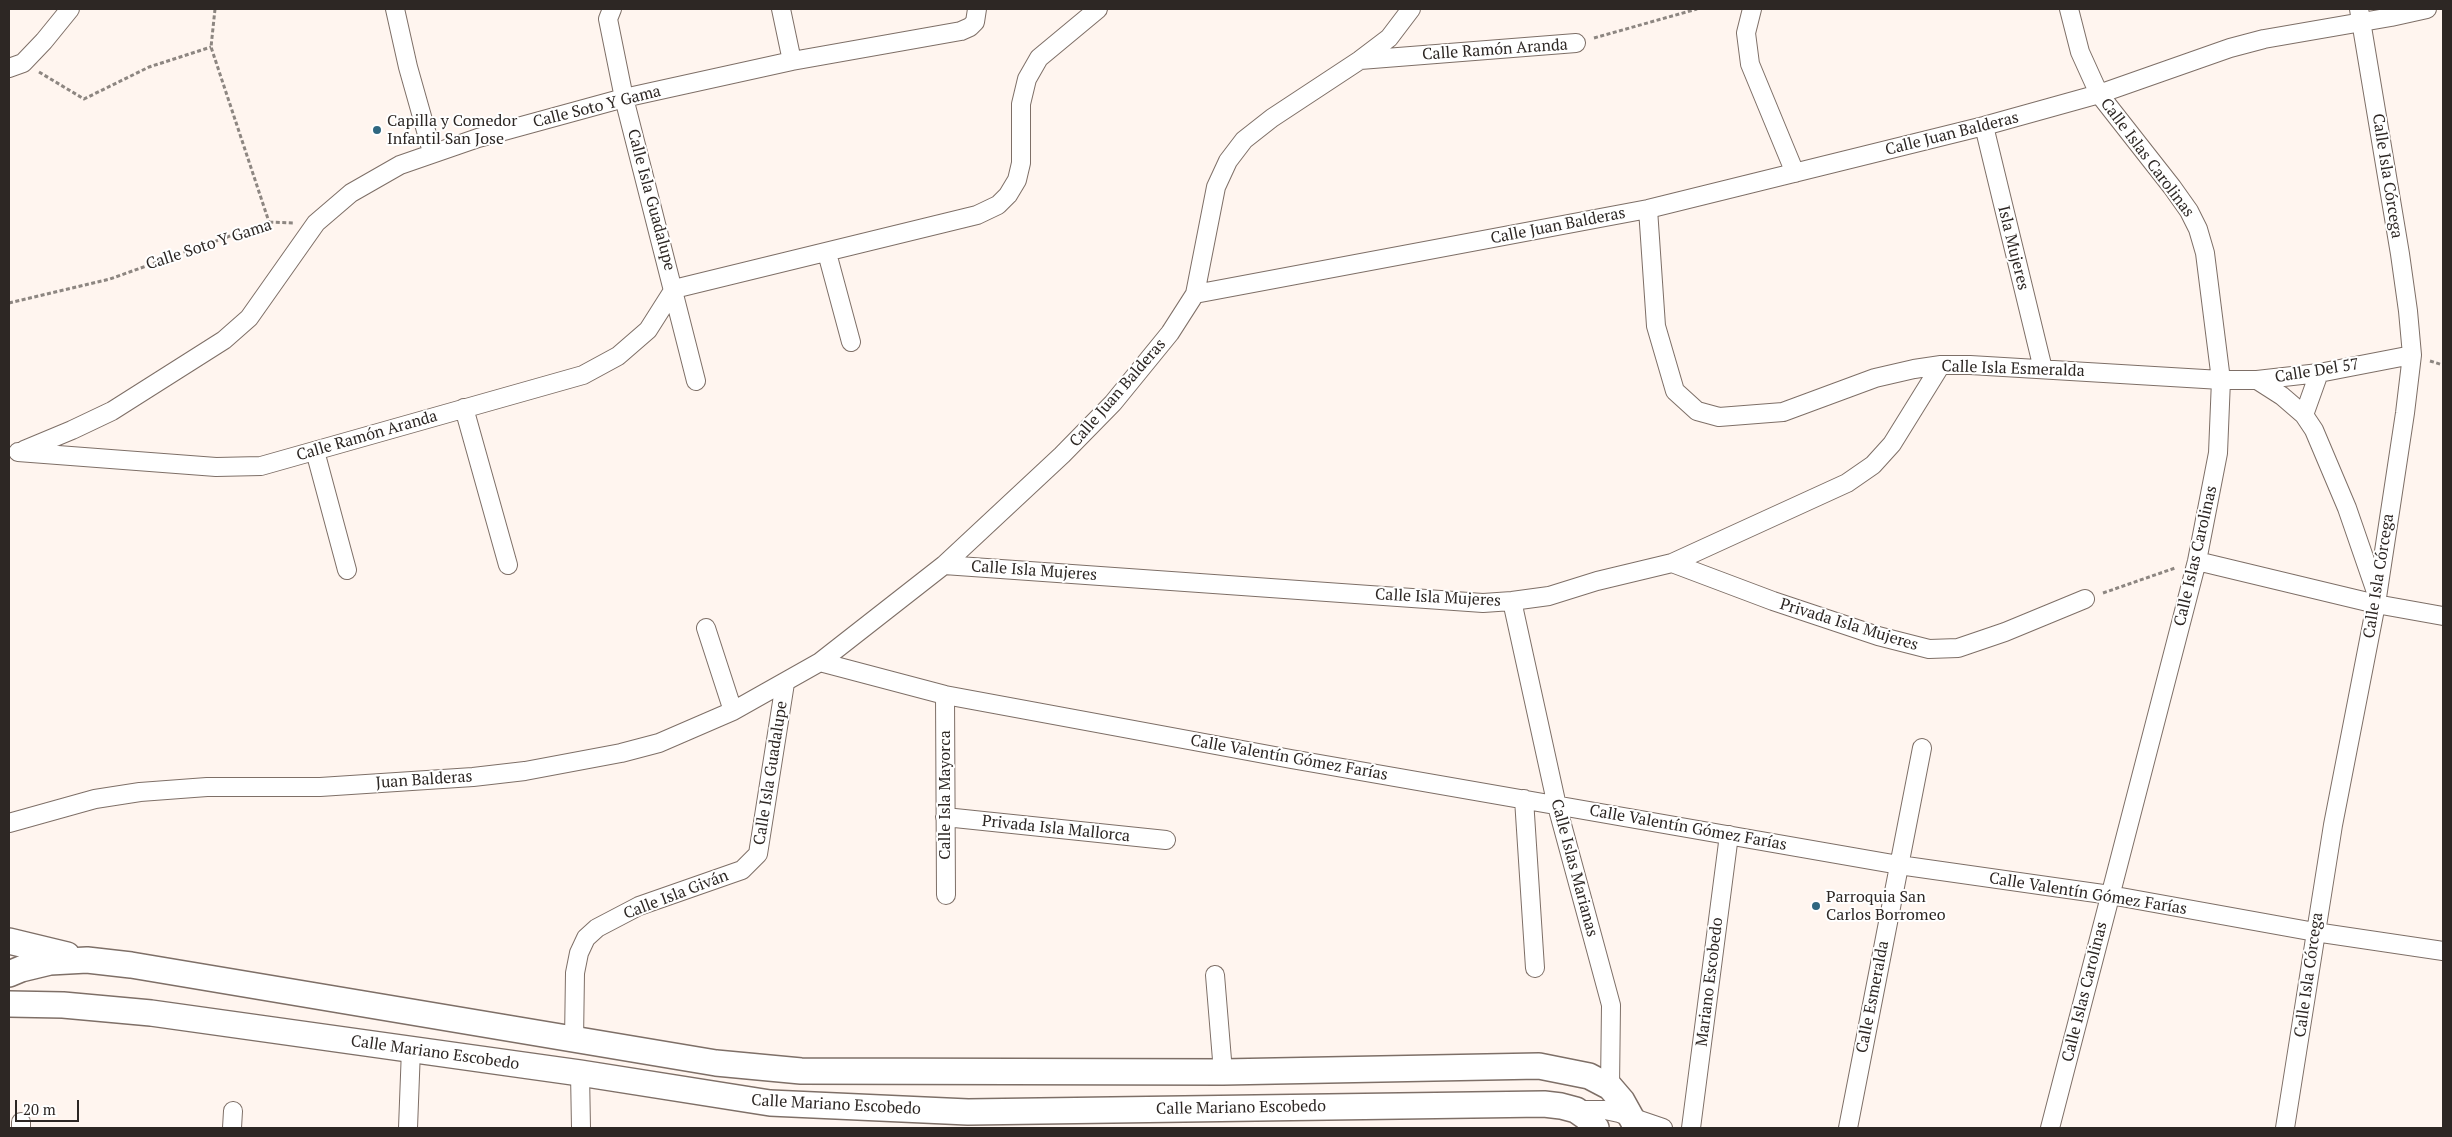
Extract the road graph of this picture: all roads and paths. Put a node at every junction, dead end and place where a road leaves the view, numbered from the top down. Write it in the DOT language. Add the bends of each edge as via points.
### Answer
graph roads {
  1 [pos="70,9"];
  2 [pos="215,9"];
  3 [pos="395,9"];
  4 [pos="780,9"];
  5 [pos="1098,9"];
  6 [pos="1411,9"];
  7 [pos="1697,9"];
  8 [pos="1752,9"];
  9 [pos="2069,9"];
  10 [pos="2427,9"];
  11 [pos="610,14"];
  12 [pos="976,15"];
  13 [pos="2360,16"];
  14 [pos="1576,44"];
  15 [pos="211,47"];
  16 [pos="1360,60"];
  17 [pos="792,61"];
  18 [pos="16,65"];
  19 [pos="2099,94"];
  20 [pos="624,98"];
  21 [pos="1984,126"];
  22 [pos="432,152"];
  23 [pos="1795,173"];
  24 [pos="1648,209"];
  25 [pos="269,222"];
  26 [pos="316,224"];
  27 [pos="827,253"];
  28 [pos="674,289"];
  29 [pos="1195,294"];
  30 [pos="9,303"];
  31 [pos="851,342"];
  32 [pos="2412,355"];
  33 [pos="1941,365"];
  34 [pos="2042,369"];
  35 [pos="2319,374"];
  36 [pos="2222,380"];
  37 [pos="2257,380"];
  38 [pos="696,381"];
  39 [pos="464,408"];
  40 [pos="2304,415"];
  41 [pos="315,451"];
  42 [pos="14,455"];
  43 [pos="2197,561"];
  44 [pos="1672,563"];
  45 [pos="508,565"];
  46 [pos="944,565"];
  47 [pos="347,570"];
  48 [pos="2085,599"];
  49 [pos="2377,599"];
  50 [pos="1512,602"];
  51 [pos="2443,616"];
  52 [pos="706,628"];
  53 [pos="820,662"];
  54 [pos="785,683"];
  55 [pos="945,695"];
  56 [pos="733,711"];
  57 [pos="1922,748"];
  58 [pos="1524,799"];
  59 [pos="1557,806"];
  60 [pos="945,817"];
  61 [pos="9,823"];
  62 [pos="1730,836"];
  63 [pos="1166,840"];
  64 [pos="753,862"];
  65 [pos="1899,865"];
  66 [pos="946,896"];
  67 [pos="2110,896"];
  68 [pos="2315,932"];
  69 [pos="9,941"];
  70 [pos="2443,951"];
  71 [pos="87,960"];
  72 [pos="1535,968"];
  73 [pos="9,974"];
  74 [pos="1215,975"];
  75 [pos="10,1002"];
  76 [pos="574,1040"];
  77 [pos="411,1049"];
  78 [pos="1223,1072"];
  79 [pos="580,1073"];
  80 [pos="1610,1087"];
  81 [pos="1576,1110"];
  82 [pos="968,1120"];
  83 [pos="1635,1123"];
  84 [pos="408,1128"];
  85 [pos="581,1128"];
  86 [pos="1596,1128"];
  87 [pos="1663,1128"];
  88 [pos="1692,1128"];
  89 [pos="1848,1128"];
  90 [pos="2050,1128"];
  91 [pos="2285,1128"];
  1 -- 18 [label="street" via="44,41"];
  2 -- 15 [label="path"];
  3 -- 22 [label="street"];
  4 -- 17 [label="street"];
  5 -- 27 [label="street" via="1039,58 1027,79 1020,104 1021,163 1017,180 998,205 977,215"];
  6 -- 16 [label="street" via="1389,38"];
  7 -- 14 [label="path, Calle Ramón Aranda"];
  8 -- 23 [label="street" via="1746,33 1750,64"];
  9 -- 19 [label="street, Calle Islas Carolinas" via="2080,52"];
  10 -- 13 [label="street, Calle Juan Balderas"];
  11 -- 20 [label="street, Calle Isla Guadalupe"];
  12 -- 17 [label="street, Calle Soto Y Gama" via="970,27 961,31"];
  13 -- 19 [label="street, Calle Juan Balderas" via="2230,48"];
  13 -- 32 [label="street, Calle Isla Córcega" via="2403,273"];
  14 -- 16 [label="street, Calle Ramón Aranda"];
  15 -- 18 [label="path" via="149,68 84,98"];
  15 -- 25 [label="path"];
  16 -- 29 [label="street" via="1272,118 1244,140 1228,161 1216,188"];
  17 -- 20 [label="street, Calle Soto Y Gama"];
  19 -- 21 [label="street, Calle Juan Balderas"];
  19 -- 36 [label="street, Calle Islas Carolinas" via="2190,211 2205,254"];
  20 -- 22 [label="street, Calle Soto Y Gama"];
  20 -- 28 [label="street, Calle Isla Guadalupe"];
  21 -- 23 [label="street, Calle Juan Balderas"];
  21 -- 34 [label="street, Isla Mujeres"];
  22 -- 26 [label="street, Calle Soto Y Gama" via="400,164 351,193"];
  23 -- 24 [label="street, Calle Juan Balderas"];
  24 -- 29 [label="street, Calle Juan Balderas"];
  24 -- 33 [label="street, Calle Isla Esmeralda" via="1656,326 1674,392 1696,410 1719,416 1784,412 1875,378"];
  25 -- 26 [label="path, Calle Soto Y Gama"];
  25 -- 30 [label="path, Calle Soto Y Gama" via="110,279"];
  26 -- 42 [label="street" via="249,318 224,340 112,410"];
  27 -- 28 [label="street"];
  27 -- 31 [label="street"];
  28 -- 38 [label="street, Calle Isla Guadalupe"];
  28 -- 39 [label="street, Calle Ramón Aranda" via="648,330 618,356 583,375"];
  29 -- 46 [label="street, Calle Juan Balderas" via="1170,333 1113,403"];
  32 -- 35 [label="street, Calle Del 57"];
  32 -- 49 [label="street, Calle Isla Córcega"];
  33 -- 34 [label="street, Calle Isla Esmeralda"];
  33 -- 44 [label="street, Calle Isla Mujeres" via="1892,444 1873,465 1847,483"];
  34 -- 36 [label="street, Calle Isla Esmeralda"];
  35 -- 37 [label="street, Calle Del 57"];
  35 -- 40 [label="street"];
  36 -- 37 [label="street, Calle Del 57"];
  36 -- 43 [label="street, Calle Islas Carolinas" via="2218,452"];
  37 -- 40 [label="street"];
  39 -- 41 [label="street, Calle Ramón Aranda"];
  39 -- 45 [label="street"];
  40 -- 49 [label="street" via="2323,450"];
  41 -- 42 [label="street, Calle Ramón Aranda" via="261,466 216,467"];
  41 -- 47 [label="street"];
  43 -- 48 [label="path"];
  43 -- 49 [label="street"];
  43 -- 67 [label="street, Calle Islas Carolinas"];
  44 -- 48 [label="street, Privada Isla Mujeres" via="1773,601 1929,650 1958,648"];
  44 -- 50 [label="street, Calle Isla Mujeres" via="1549,596"];
  46 -- 50 [label="street, Calle Isla Mujeres"];
  46 -- 53 [label="street, Calle Juan Balderas"];
  49 -- 51 [label="street"];
  49 -- 68 [label="street, Calle Isla Córcega"];
  50 -- 59 [label="street, Calle Islas Marianas"];
  52 -- 56 [label="street"];
  53 -- 54 [label="street, Juan Balderas"];
  53 -- 55 [label="street, Calle Valentín Gómez Farías"];
  54 -- 56 [label="street, Juan Balderas"];
  54 -- 64 [label="street, Calle Isla Guadalupe" via="761,842"];
  55 -- 58 [label="street, Calle Valentín Gómez Farías"];
  55 -- 60 [label="street, Calle Isla Mayorca"];
  56 -- 61 [label="street, Juan Balderas" via="659,743 525,771 330,786 207,787 140,792 86,802"];
  57 -- 65 [label="street, Calle Esmeralda"];
  58 -- 59 [label="street, Calle Valentín Gómez Farías"];
  58 -- 72 [label="street"];
  59 -- 62 [label="street, Calle Valentín Gómez Farías"];
  59 -- 80 [label="street, Calle Islas Marianas" via="1612,1005"];
  60 -- 63 [label="street, Privada Isla Mallorca"];
  60 -- 66 [label="street, Calle Isla Mayorca"];
  62 -- 65 [label="street, Calle Valentín Gómez Farías"];
  62 -- 88 [label="street, Mariano Escobedo"];
  64 -- 76 [label="street, Calle Isla Giván" via="742,870 639,906 597,928 586,938 575,973"];
  65 -- 67 [label="street, Calle Valentín Gómez Farías"];
  65 -- 89 [label="street, Calle Esmeralda"];
  67 -- 68 [label="street, Calle Valentín Gómez Farías"];
  67 -- 90 [label="street, Calle Islas Carolinas"];
  68 -- 70 [label="street, Calle Valentín Gómez Farías"];
  68 -- 91 [label="street, Calle Isla Córcega"];
  69 -- 71 [label="main road"];
  71 -- 73 [label="main road, Calle Mariano Escobedo" via="50,962"];
  71 -- 76 [label="main road, Calle Mariano Escobedo"];
  74 -- 78 [label="street"];
  75 -- 77 [label="main road, Calle Mariano Escobedo" via="151,1013"];
  76 -- 78 [label="main road, Calle Mariano Escobedo" via="716,1063 801,1071"];
  77 -- 79 [label="main road, Calle Mariano Escobedo"];
  77 -- 84 [label="street"];
  78 -- 80 [label="main road, Calle Mariano Escobedo" via="1539,1066 1589,1076"];
  79 -- 82 [label="main road, Calle Mariano Escobedo" via="770,1103"];
  79 -- 85 [label="street"];
  80 -- 83 [label="main road"];
  81 -- 82 [label="main road, Calle Mariano Escobedo" via="1534,1104"];
  81 -- 83 [label="street, Calle Mariano Escobedo" via="1604,1110"];
  81 -- 86 [label="main road"];
  83 -- 87 [label="street, Calle Mariano Escobedo"];
}
